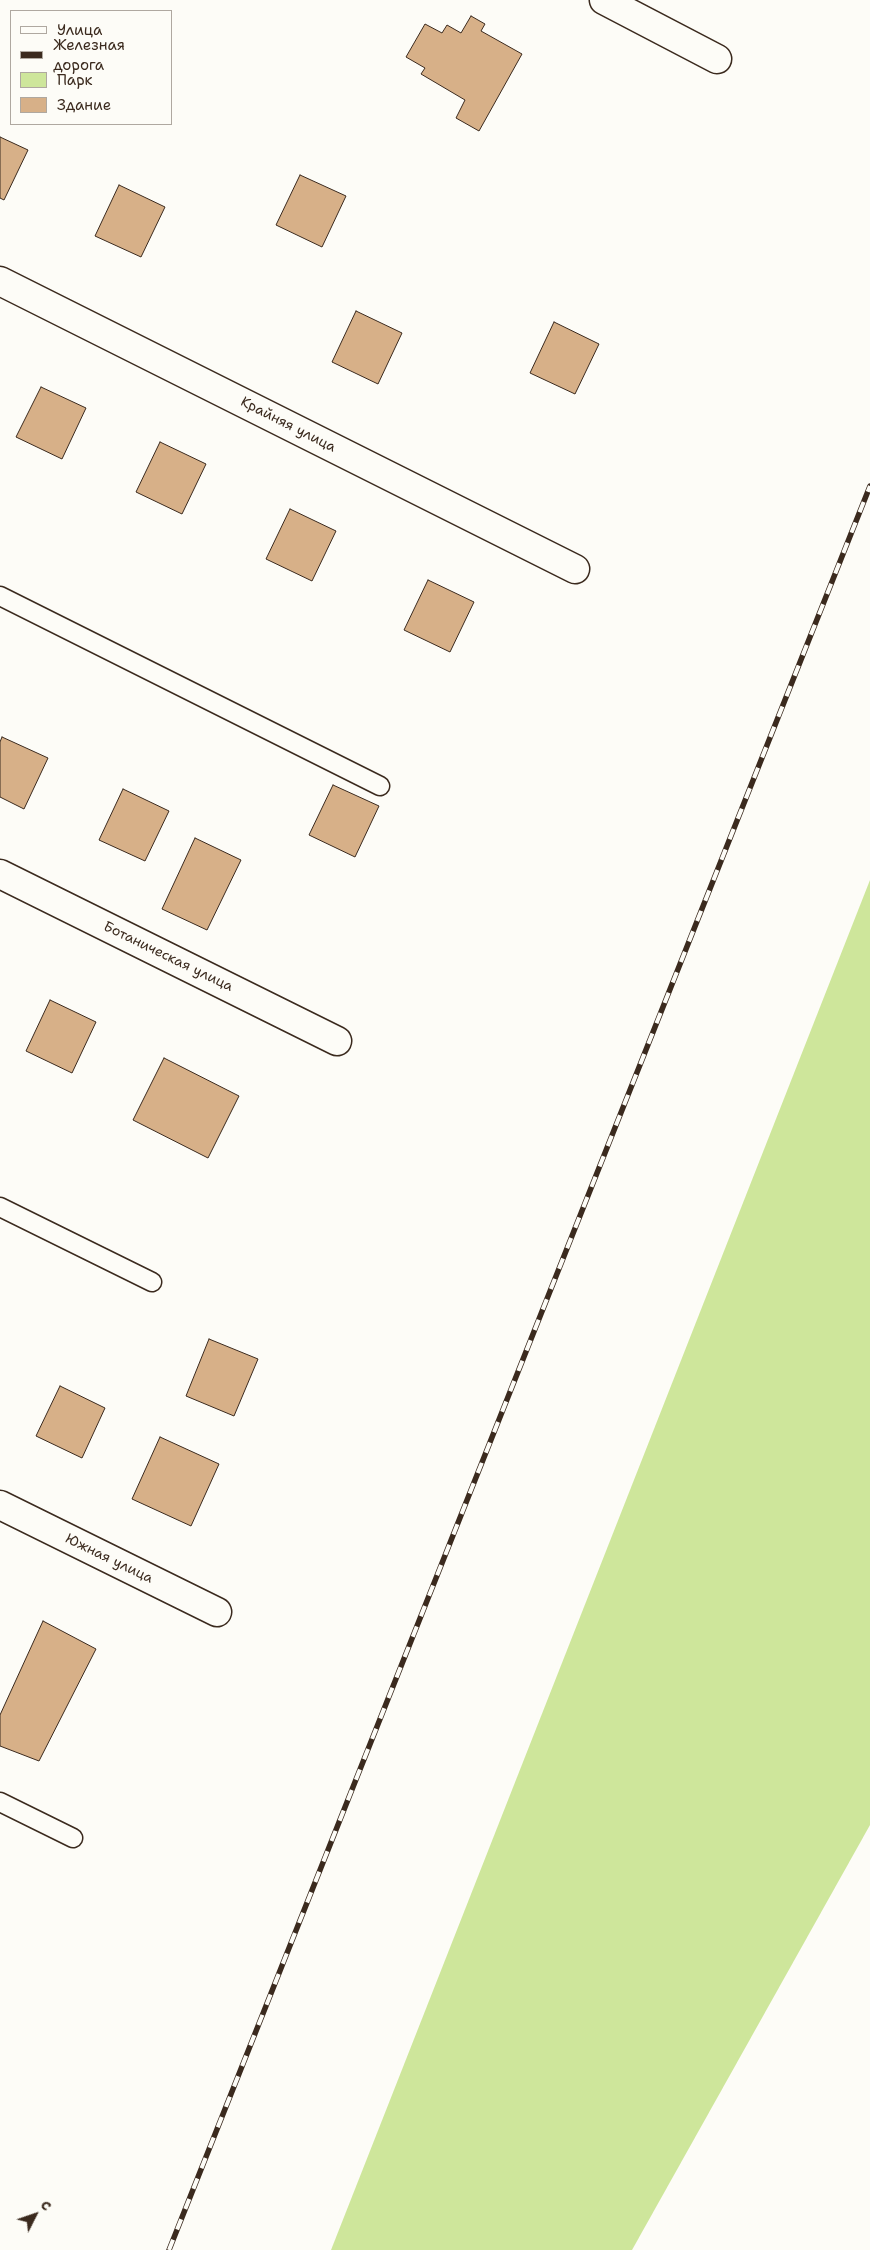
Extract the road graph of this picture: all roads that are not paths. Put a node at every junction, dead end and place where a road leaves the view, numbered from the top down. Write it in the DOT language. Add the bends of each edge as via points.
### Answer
graph roads {
  1 [pos="604,0"];
  2 [pos="717,59"];
  3 [pos="0,281"];
  4 [pos="575,569"];
  5 [pos="0,596"];
  6 [pos="380,786"];
  7 [pos="0,874"];
  8 [pos="337,1041"];
  9 [pos="0,1207"];
  10 [pos="152,1282"];
  11 [pos="0,1505"];
  12 [pos="217,1612"];
  13 [pos="0,1802"];
  14 [pos="74,1838"];
  1 -- 2 [label="street"];
  3 -- 4 [label="street, Крайняя улица"];
  5 -- 6 [label="lane"];
  7 -- 8 [label="street, Ботаническая улица"];
  9 -- 10 [label="lane"];
  11 -- 12 [label="street, Южная улица"];
  13 -- 14 [label="lane"];
}
